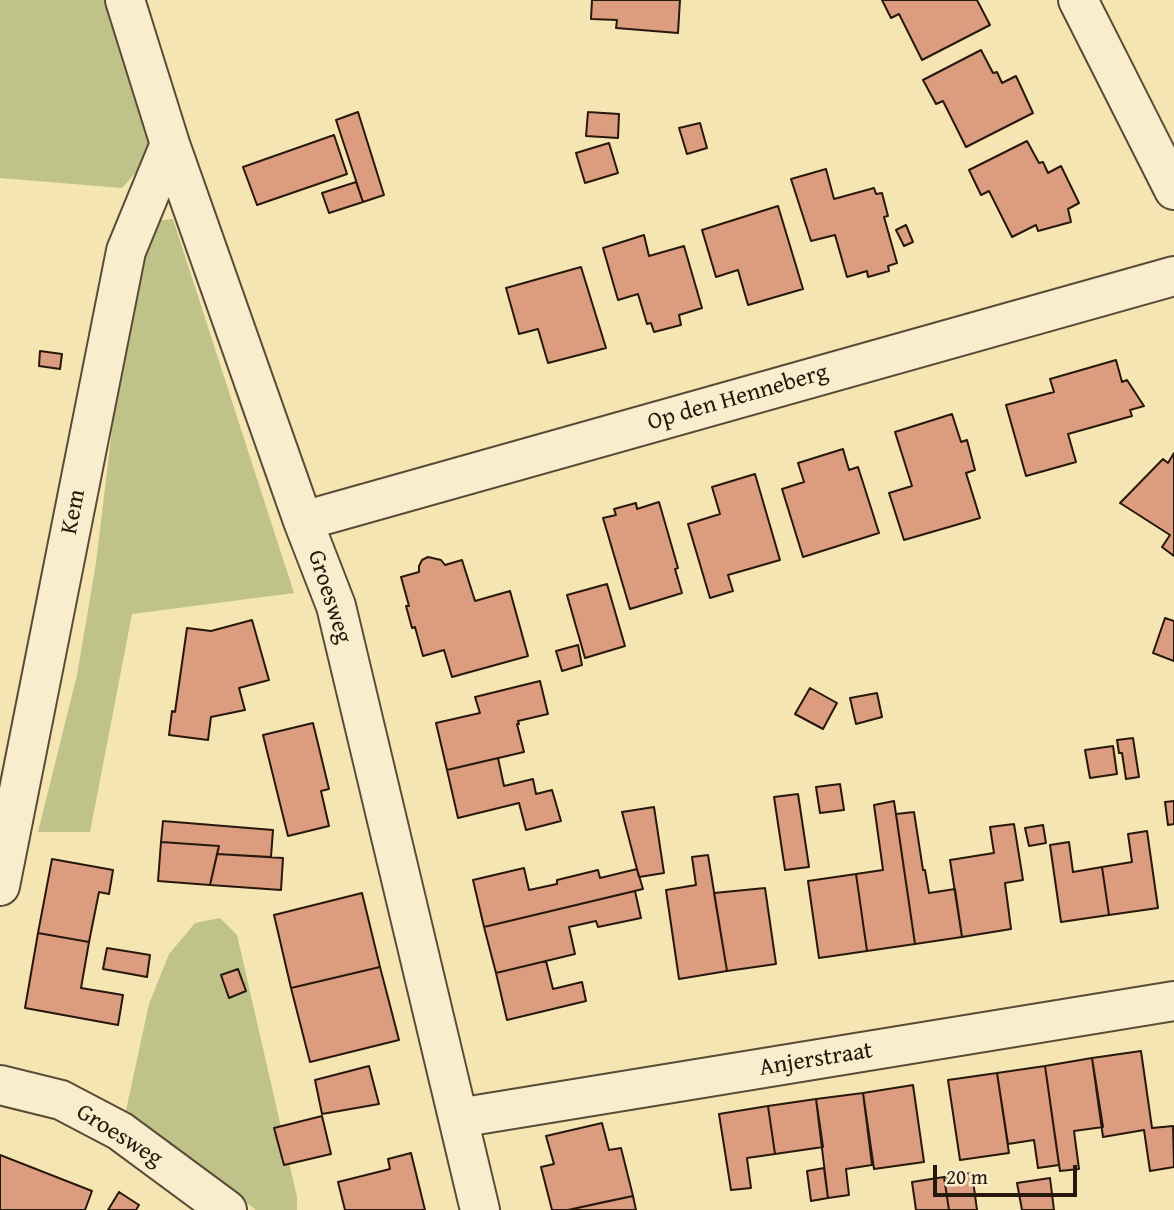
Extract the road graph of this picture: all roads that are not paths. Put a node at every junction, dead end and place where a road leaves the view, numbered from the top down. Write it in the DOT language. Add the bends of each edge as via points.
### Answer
graph roads {
  1 [pos="125,0"];
  2 [pos="1078,0"];
  3 [pos="170,144"];
  4 [pos="1174,190"];
  5 [pos="1174,276"];
  6 [pos="303,521"];
  7 [pos="0,886"];
  8 [pos="1174,1002"];
  9 [pos="0,1085"];
  10 [pos="457,1118"];
  11 [pos="226,1210"];
  12 [pos="480,1210"];
  1 -- 3 [label="street, Groesweg"];
  2 -- 4 [label="street"];
  3 -- 6 [label="street, Groesweg"];
  3 -- 7 [label="street, Kem" via="126,251"];
  5 -- 6 [label="street, Op den Henneberg"];
  6 -- 10 [label="street, Groesweg" via="336,606"];
  8 -- 10 [label="street, Anjerstraat"];
  9 -- 11 [label="street, Groesweg" via="61,1100 120,1131"];
  10 -- 12 [label="street, Groesweg"];
}
